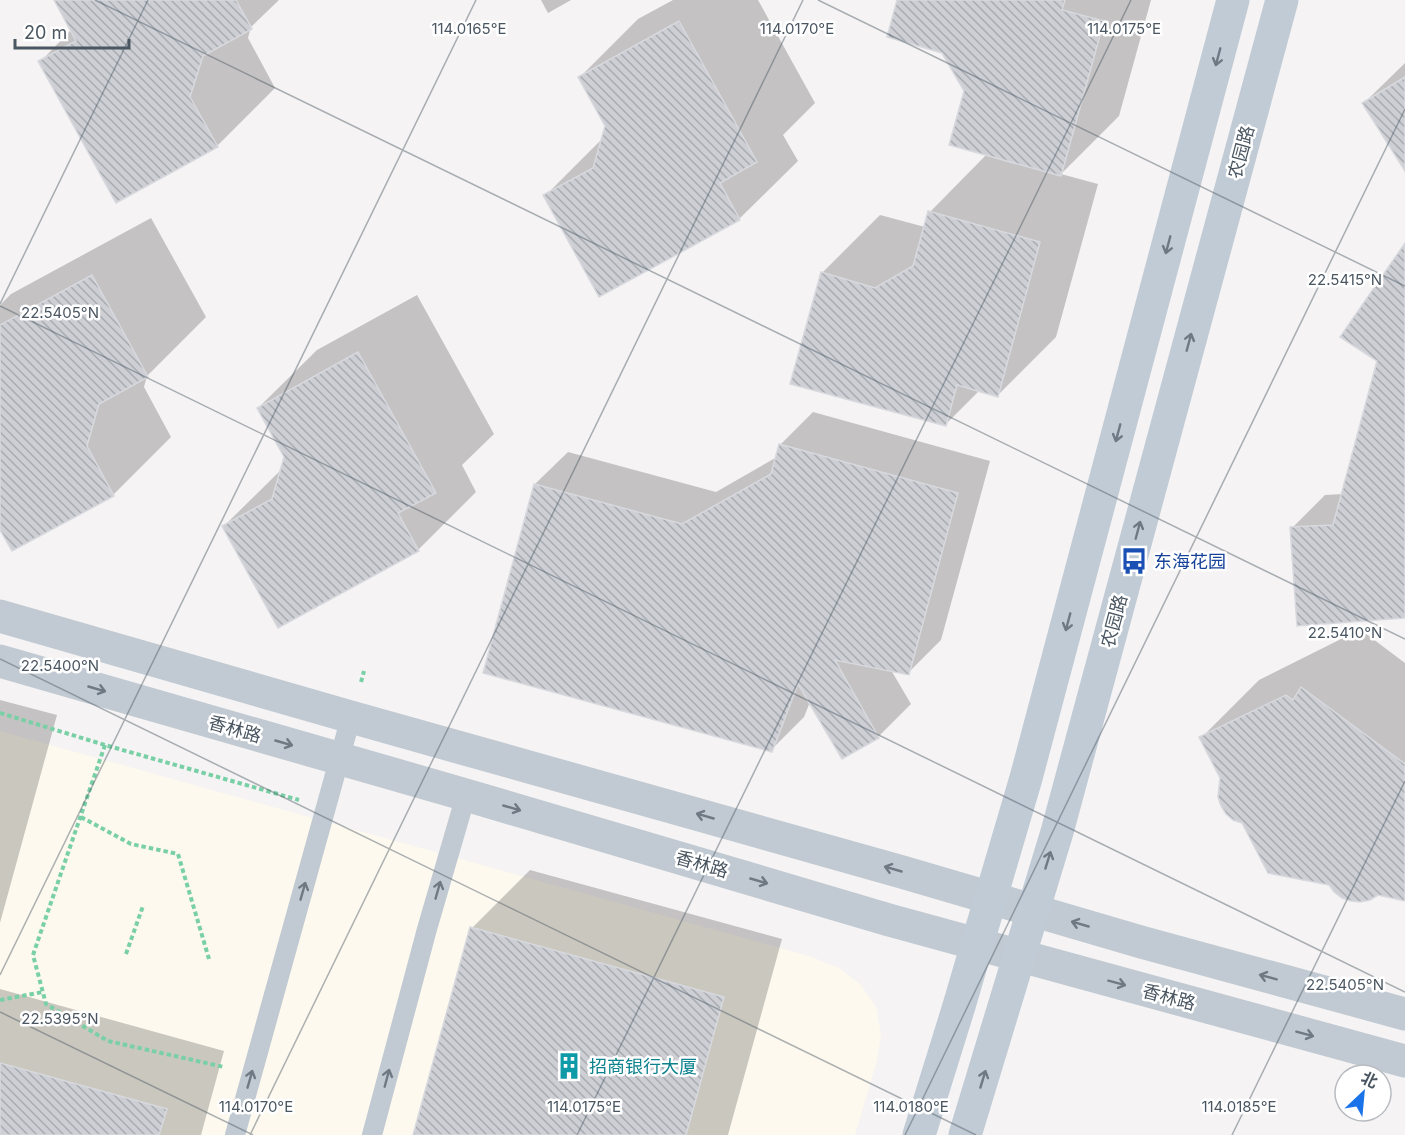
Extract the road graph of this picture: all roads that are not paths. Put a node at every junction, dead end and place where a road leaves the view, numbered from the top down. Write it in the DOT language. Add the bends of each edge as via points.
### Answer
graph roads {
  1 [pos="1233,0"];
  2 [pos="1282,0"];
  3 [pos="0,616"];
  4 [pos="0,662"];
  5 [pos="351,717"];
  6 [pos="339,759"];
  7 [pos="466,795"];
  8 [pos="990,898"];
  9 [pos="1033,910"];
  10 [pos="978,944"];
  11 [pos="1020,956"];
  12 [pos="1405,1014"];
  13 [pos="1405,1061"];
  14 [pos="235,1135"];
  15 [pos="372,1135"];
  16 [pos="919,1135"];
  17 [pos="965,1135"];
  1 -- 8 [label="main road, one-way" via="1026,778"];
  9 -- 2 [label="main road, 农园路, one-way"];
  3 -- 5 [label="street"];
  4 -- 6 [label="street, 香林路, one-way"];
  5 -- 6 [label="lane"];
  8 -- 5 [label="street, one-way"];
  6 -- 7 [label="street, 香林路"];
  14 -- 6 [label="lane, one-way"];
  7 -- 10 [label="street, 香林路, one-way"];
  15 -- 7 [label="lane, one-way"];
  8 -- 9 [label="street"];
  8 -- 10 [label="main road"];
  9 -- 11 [label="main road, 农园路"];
  12 -- 9 [label="street, one-way"];
  10 -- 11 [label="street, 香林路"];
  10 -- 16 [label="main road"];
  11 -- 13 [label="street, 香林路, one-way"];
  17 -- 11 [label="main road, 农园路, one-way"];
}
